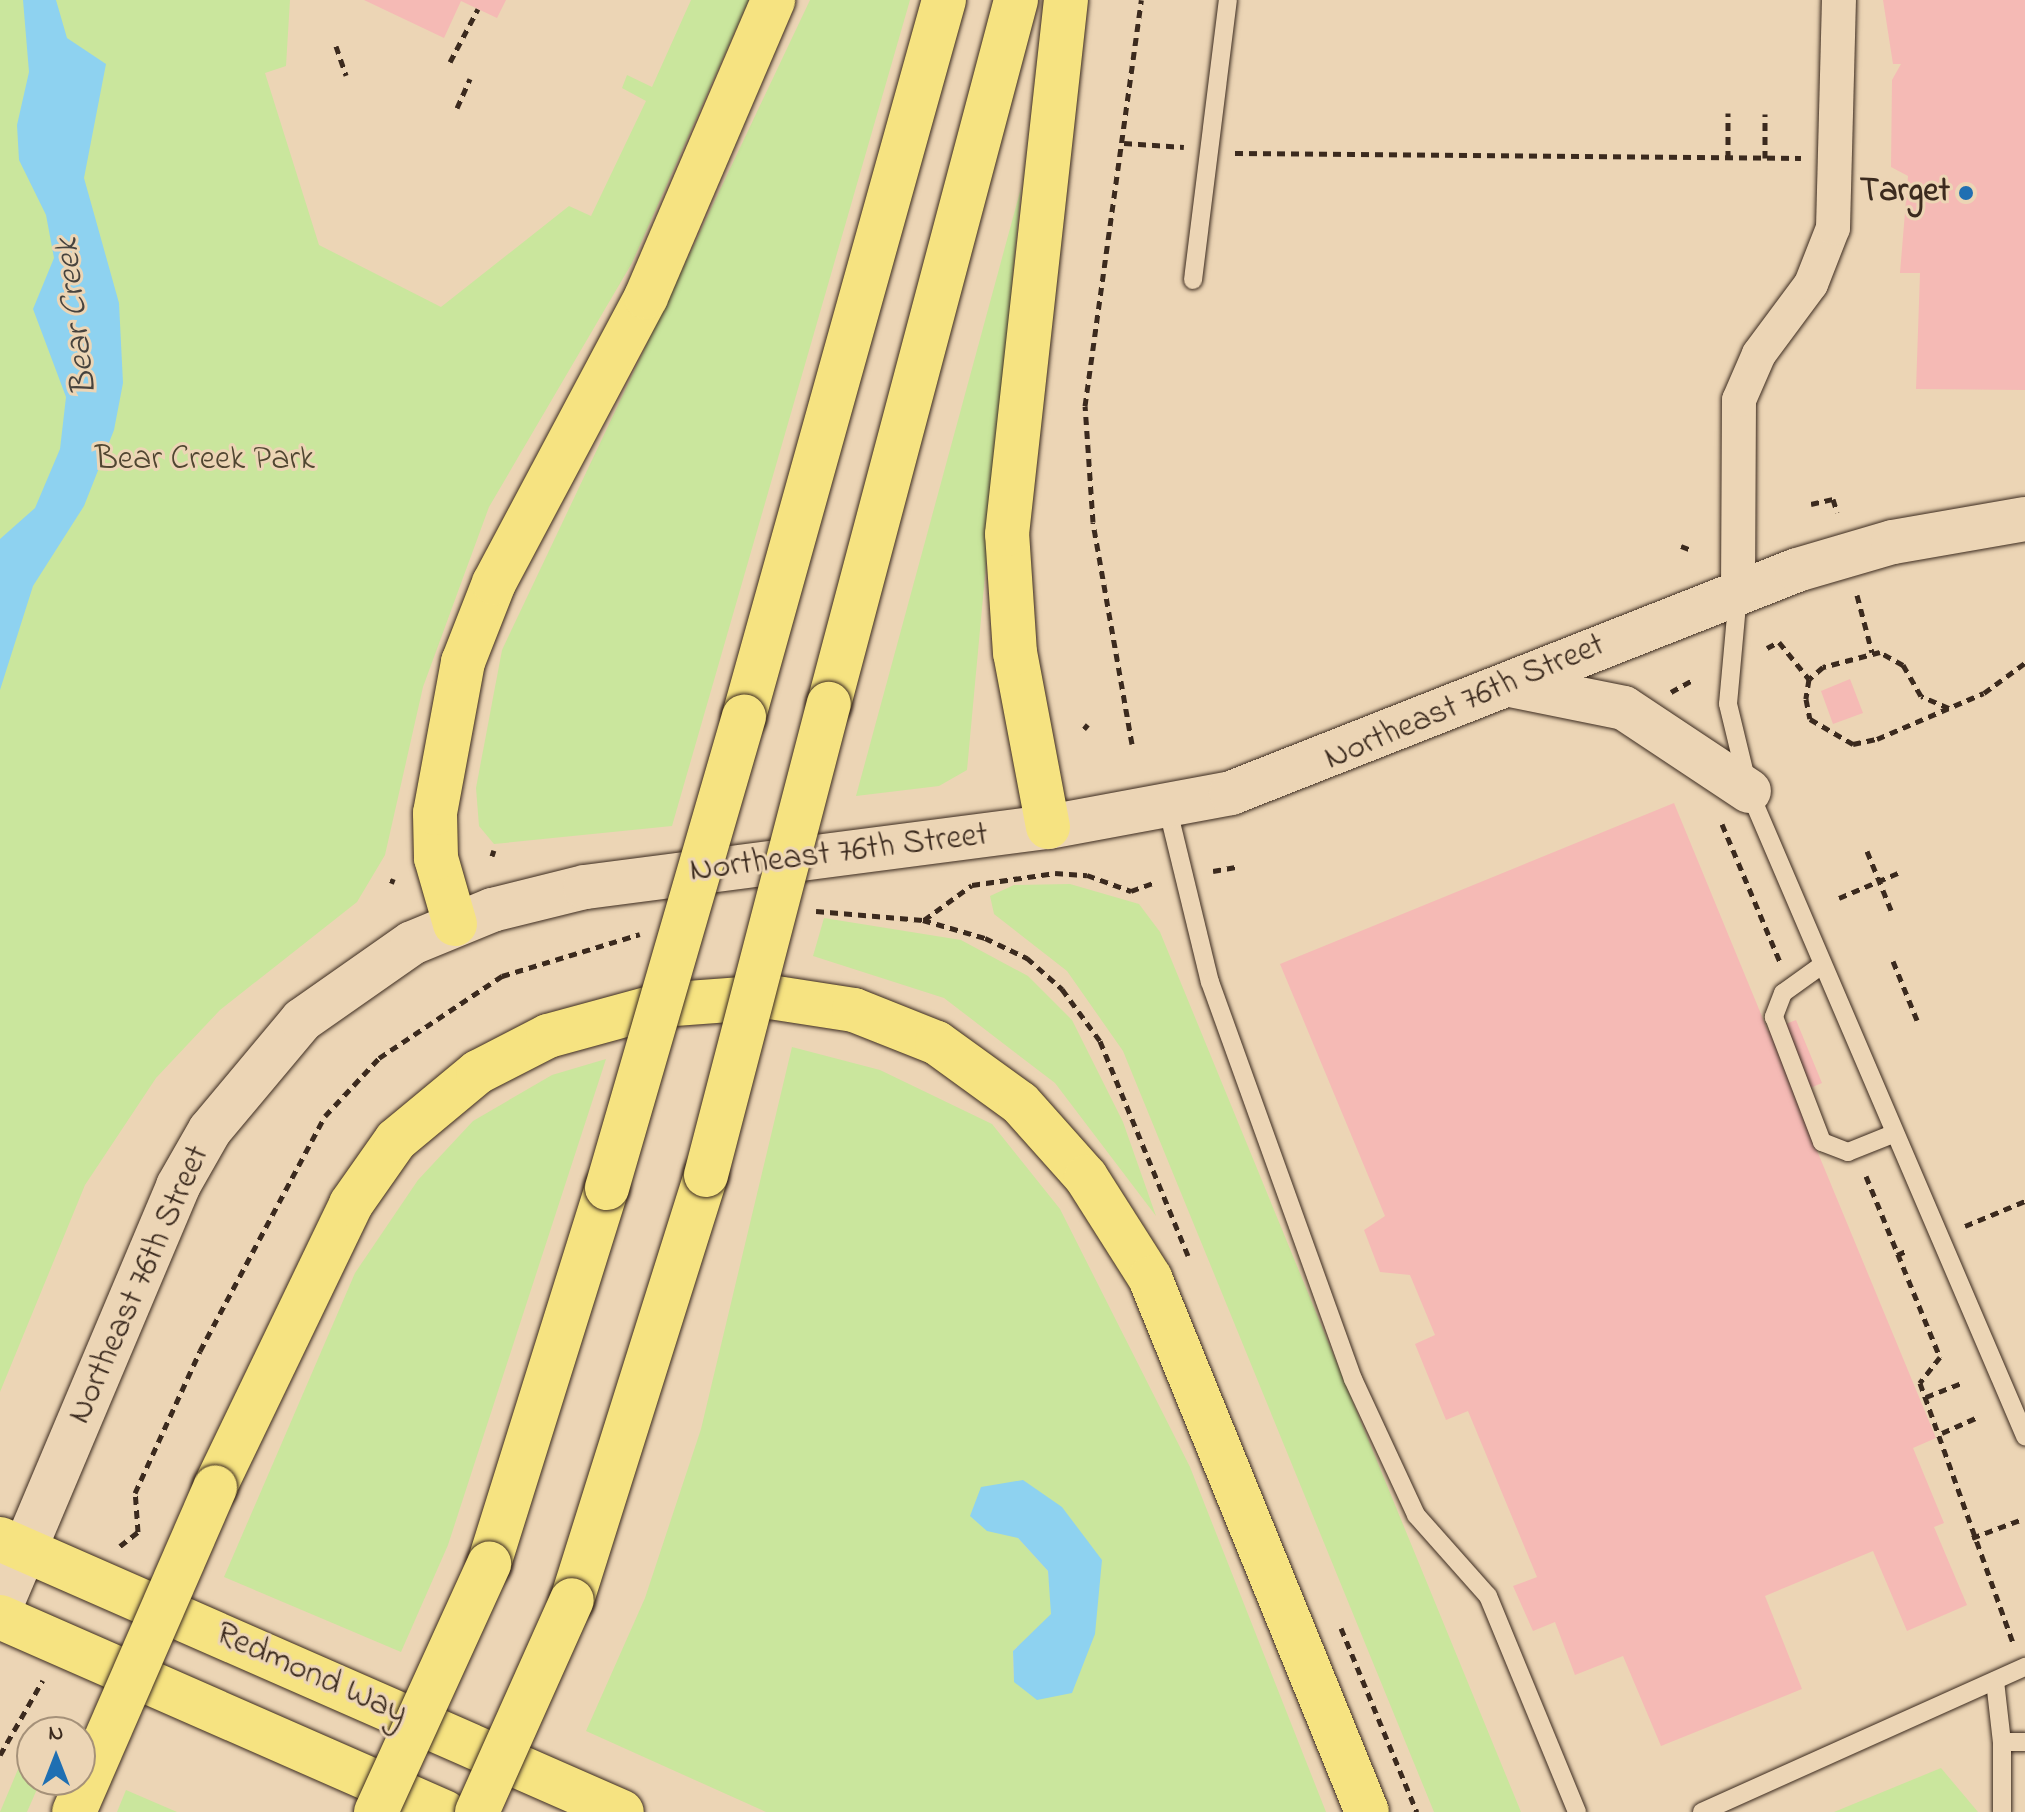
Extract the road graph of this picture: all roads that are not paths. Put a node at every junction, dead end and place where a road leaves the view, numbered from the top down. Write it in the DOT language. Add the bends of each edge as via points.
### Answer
graph roads {
  1 [pos="773,0"];
  2 [pos="944,0"];
  3 [pos="1016,0"];
  4 [pos="1066,0"];
  5 [pos="1228,0"];
  6 [pos="1839,0"];
  7 [pos="1193,280"];
  8 [pos="2025,519"];
  9 [pos="1738,591"];
  10 [pos="1507,685"];
  11 [pos="1734,804"];
  12 [pos="1167,806"];
  13 [pos="1048,827"];
  14 [pos="455,924"];
  15 [pos="1822,965"];
  16 [pos="1893,1134"];
  17 [pos="2025,1436"];
  18 [pos="12,1544"];
  19 [pos="0,1608"];
  20 [pos="0,1617"];
  21 [pos="2024,1668"];
  22 [pos="1995,1681"];
  23 [pos="2002,1742"];
  24 [pos="2025,1742"];
  25 [pos="74,1812"];
  26 [pos="376,1812"];
  27 [pos="445,1812"];
  28 [pos="477,1812"];
  29 [pos="622,1812"];
  30 [pos="1367,1812"];
  31 [pos="1577,1812"];
  32 [pos="1702,1812"];
  33 [pos="2002,1812"];
  1 -- 14 [label="main road" via="646,297 494,583 463,662 435,813 436,858"];
  2 -- 26 [label="main road, bridge" via="607,1188 489,1564"];
  3 -- 28 [label="main road, bridge" via="706,1175 572,1600"];
  4 -- 13 [label="main road" via="1007,534 1015,653"];
  5 -- 7 [label="lane"];
  6 -- 9 [label="street" via="1833,228 1811,284 1759,354 1739,400"];
  8 -- 9 [label="main road, Northeast 76th Street" via="1893,542"];
  9 -- 10 [label="main road, Northeast 76th Street"];
  9 -- 11 [label="lane" via="1728,704"];
  10 -- 11 [label="main road" via="1624,708"];
  10 -- 12 [label="main road, Northeast 76th Street" via="1311,767"];
  11 -- 15 [label="lane"];
  12 -- 13 [label="main road, Northeast 76th Street"];
  12 -- 31 [label="lane" via="1210,982 1353,1379 1416,1515 1488,1596"];
  13 -- 14 [label="main road, Northeast 76th Street" via="585,887"];
  14 -- 18 [label="main road, Northeast 76th Street" via="334,994 227,1102 178,1186"];
  15 -- 16 [label="lane"];
  15 -- 16 [label="lane" via="1790,987 1774,1017 1822,1142 1855,1148"];
  16 -- 17 [label="lane"];
  18 -- 19 [label="main road, Northeast 76th Street"];
  18 -- 29 [label="main road, Redmond Way"];
  20 -- 27 [label="main road, Redmond Way"];
  21 -- 22 [label="lane"];
  22 -- 23 [label="lane"];
  22 -- 32 [label="lane"];
  23 -- 24 [label="lane"];
  23 -- 33 [label="lane"];
  25 -- 30 [label="main road, bridge" via="215,1487 351,1204 396,1140 478,1072 548,1036 661,1005 770,997 854,1010 937,1043 1020,1103 1086,1177 1150,1278"];
}
